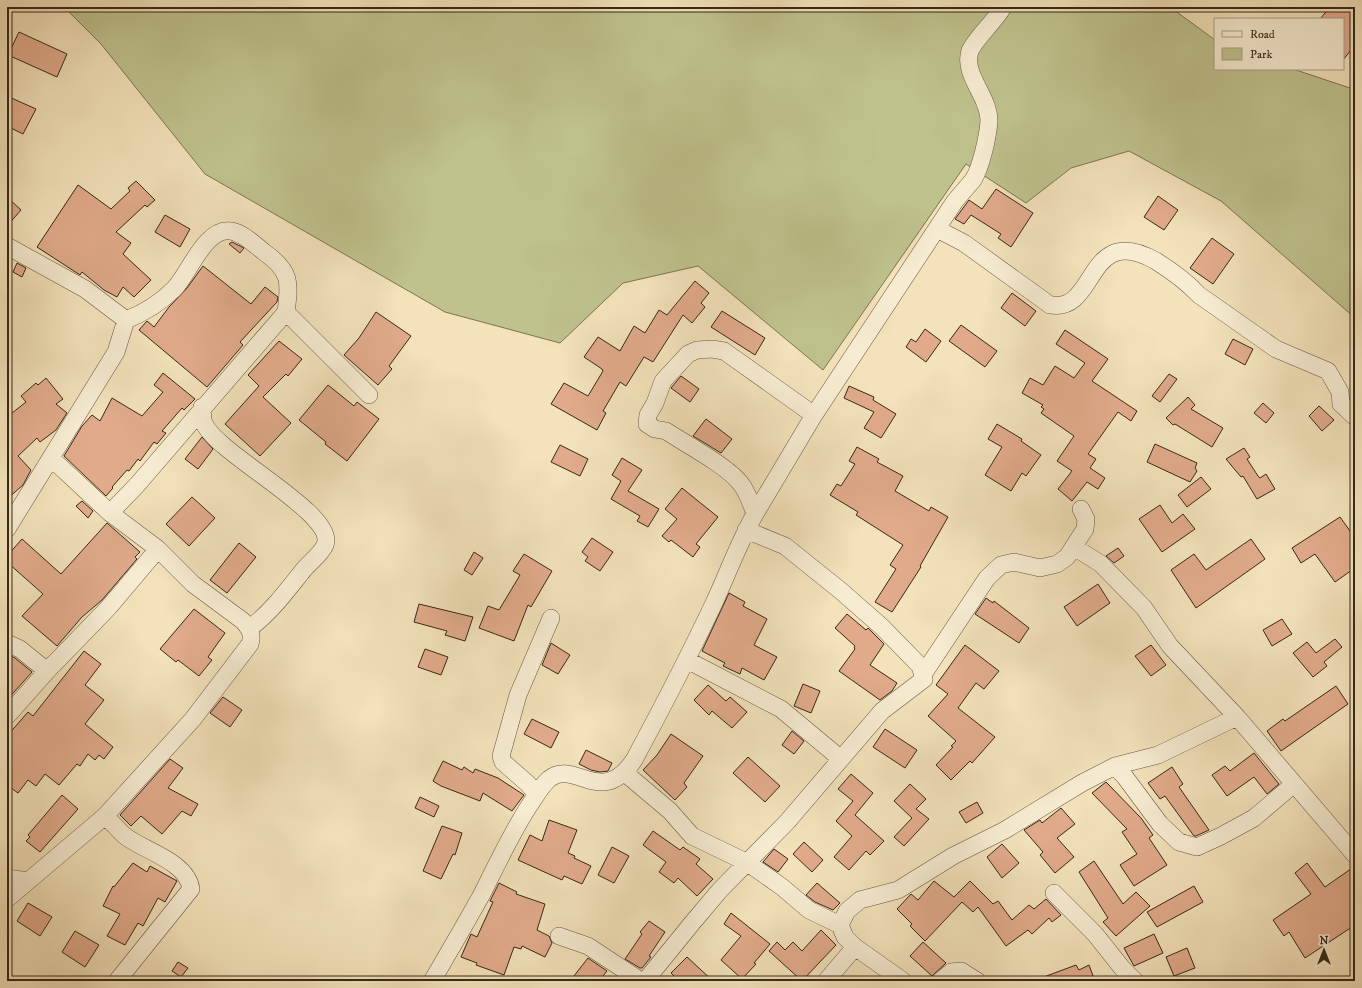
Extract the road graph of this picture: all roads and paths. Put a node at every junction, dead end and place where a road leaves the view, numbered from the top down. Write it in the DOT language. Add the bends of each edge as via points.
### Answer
graph roads {
  1 [pos="1003,7"];
  2 [pos="937,229"];
  3 [pos="7,246"];
  4 [pos="286,312"];
  5 [pos="126,320"];
  6 [pos="369,395"];
  7 [pos="202,407"];
  8 [pos="814,414"];
  9 [pos="1355,417"];
  10 [pos="52,459"];
  11 [pos="1081,509"];
  12 [pos="110,513"];
  13 [pos="755,514"];
  14 [pos="7,530"];
  15 [pos="746,530"];
  16 [pos="1074,547"];
  17 [pos="158,549"];
  18 [pos="551,618"];
  19 [pos="250,628"];
  20 [pos="7,643"];
  21 [pos="687,660"];
  22 [pos="47,671"];
  23 [pos="924,673"];
  24 [pos="7,716"];
  25 [pos="1237,717"];
  26 [pos="841,759"];
  27 [pos="1115,766"];
  28 [pos="625,774"];
  29 [pos="1294,784"];
  30 [pos="537,794"];
  31 [pos="105,816"];
  32 [pos="1355,854"];
  33 [pos="748,863"];
  34 [pos="7,878"];
  35 [pos="28,881"];
  36 [pos="1054,893"];
  37 [pos="7,899"];
  38 [pos="840,925"];
  39 [pos="559,936"];
  40 [pos="855,947"];
  41 [pos="116,981"];
  42 [pos="432,981"];
  43 [pos="637,981"];
  44 [pos="645,981"];
  45 [pos="826,981"];
  46 [pos="903,981"];
  47 [pos="940,981"];
  48 [pos="976,981"];
  49 [pos="1135,981"];
  1 -- 2 [label="street" via="976,41 969,62 989,120 983,151 974,178"];
  2 -- 8 [label="street"];
  2 -- 9 [label="street" via="964,243 1050,305 1068,303 1080,293 1109,255 1129,250 1144,255 1173,271 1199,295 1276,349 1328,371 1340,392 1341,404"];
  3 -- 5 [label="street" via="85,288"];
  4 -- 5 [label="street" via="289,286 283,269 276,260 241,234 230,231 210,237 175,288 145,313"];
  4 -- 6 [label="street"];
  4 -- 7 [label="street"];
  5 -- 10 [label="street" via="116,352"];
  7 -- 12 [label="street" via="137,485"];
  7 -- 19 [label="street" via="204,423 217,439 236,457 294,499 322,527 325,536 325,544 316,557 266,615"];
  8 -- 13 [label="street"];
  8 -- 13 [label="street" via="724,351 697,350 688,354 663,381 648,415 647,424 666,431 732,473 745,490"];
  10 -- 12 [label="street"];
  10 -- 14 [label="street"];
  11 -- 16 [label="street" via="1086,519 1085,529"];
  12 -- 17 [label="street"];
  13 -- 15 [label="street"];
  15 -- 21 [label="street"];
  15 -- 23 [label="street" via="785,546 882,627"];
  16 -- 23 [label="street" via="1067,557 1057,564 1040,568 1014,562 1001,565 987,578"];
  16 -- 25 [label="street" via="1100,564 1144,608 1170,646"];
  17 -- 19 [label="street" via="193,584"];
  17 -- 22 [label="street" via="109,607"];
  18 -- 30 [label="street" via="518,695 501,756 503,762"];
  19 -- 31 [label="street" via="250,644 198,712"];
  20 -- 22 [label="street" via="20,649"];
  21 -- 26 [label="street" via="781,709"];
  21 -- 28 [label="street"];
  22 -- 24 [label="street"];
  23 -- 26 [label="street" via="924,679 882,711"];
  25 -- 27 [label="street" via="1158,755"];
  25 -- 29 [label="street"];
  26 -- 33 [label="street"];
  27 -- 29 [label="street" via="1160,824 1180,842 1197,847 1254,818"];
  27 -- 38 [label="street" via="1005,830 953,856 898,890 860,900 847,911"];
  28 -- 30 [label="street" via="602,782 568,774 556,774"];
  28 -- 33 [label="street" via="670,811 692,836"];
  29 -- 32 [label="street"];
  30 -- 42 [label="street"];
  31 -- 35 [label="street"];
  31 -- 41 [label="street" via="125,836 180,869 190,881 191,889"];
  33 -- 38 [label="street" via="809,910"];
  33 -- 44 [label="street" via="697,916"];
  34 -- 35 [label="street"];
  35 -- 37 [label="street"];
  36 -- 49 [label="street" via="1095,934"];
  38 -- 40 [label="street" via="845,937"];
  39 -- 43 [label="street" via="588,946"];
  40 -- 45 [label="street"];
  40 -- 46 [label="street"];
  47 -- 48 [label="street" via="951,972 961,971"];
}
